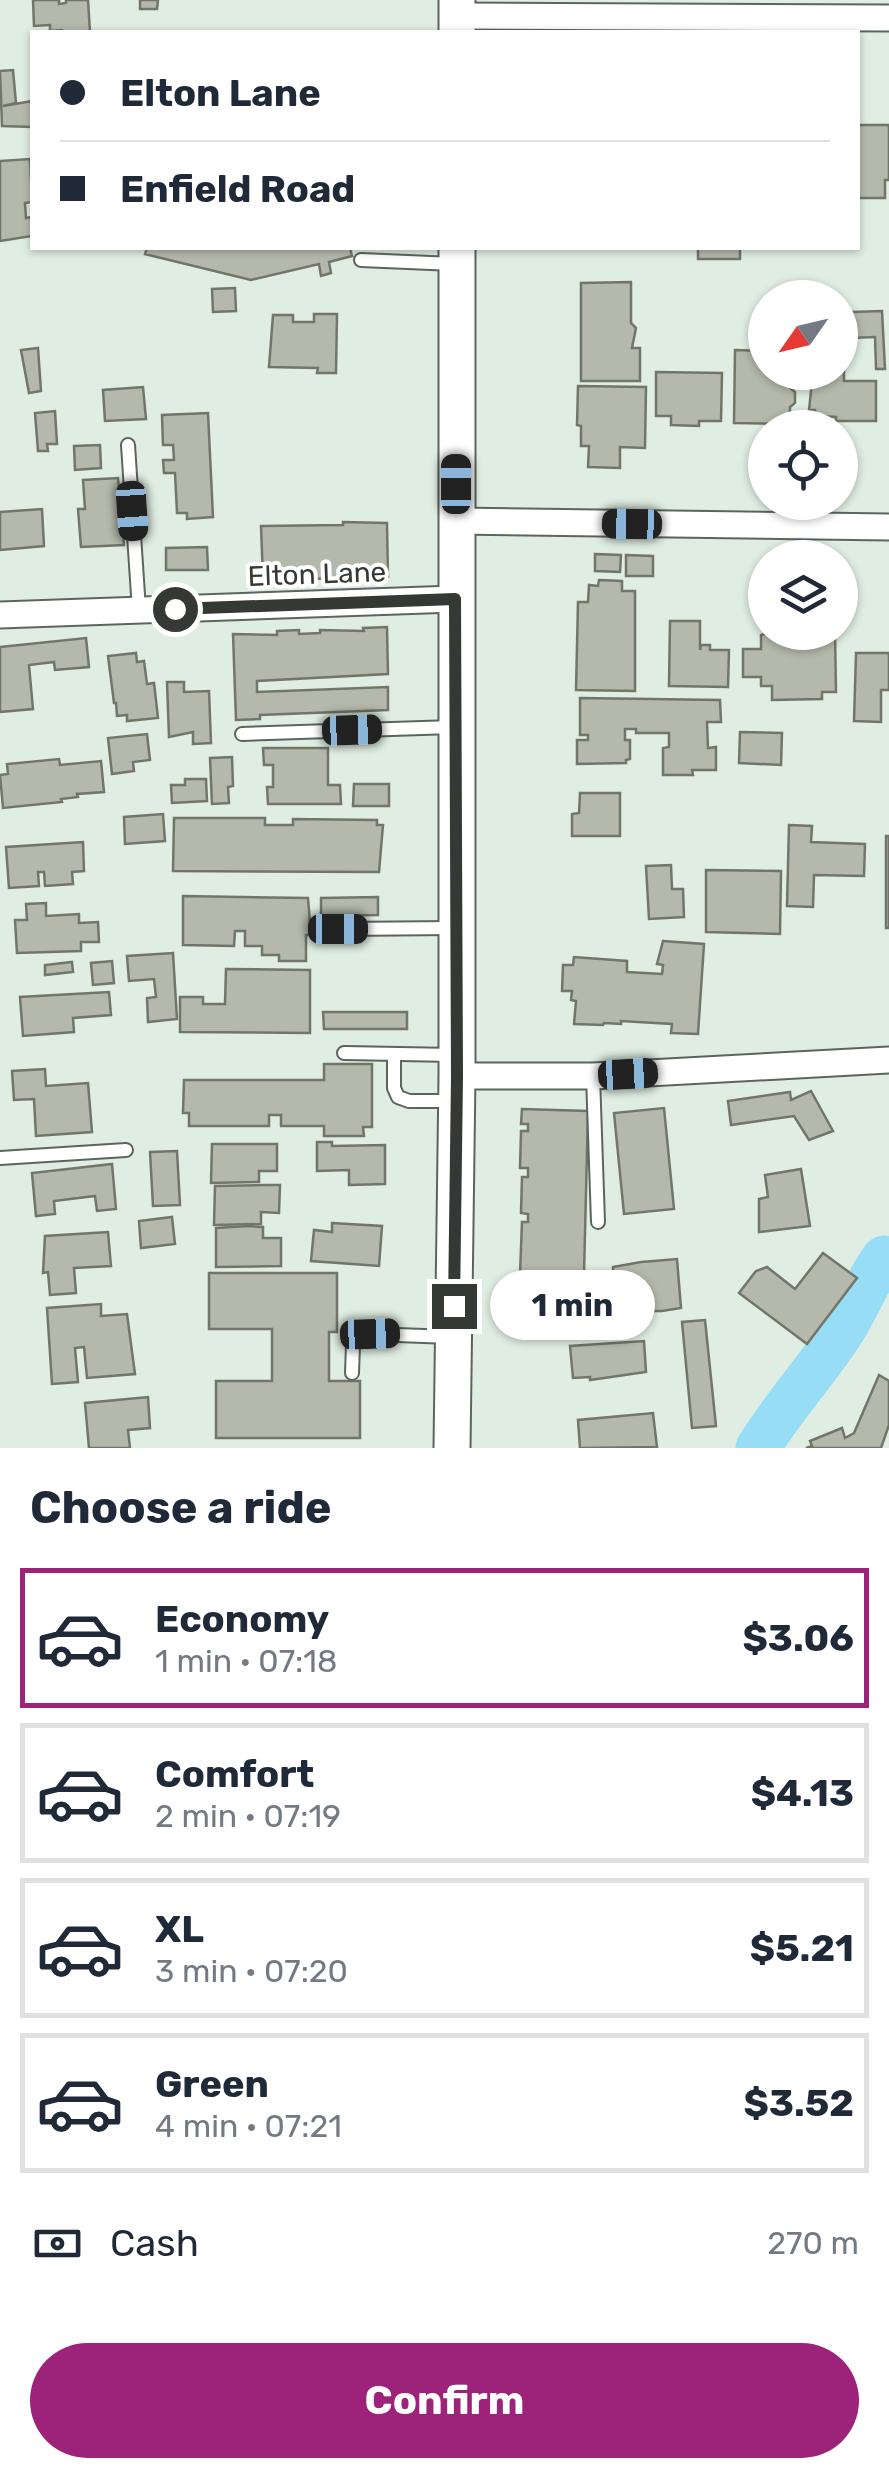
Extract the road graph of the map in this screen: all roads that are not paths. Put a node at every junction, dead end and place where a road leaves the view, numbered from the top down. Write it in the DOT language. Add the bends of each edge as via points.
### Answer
graph roads {
  1 [pos="457,16"];
  2 [pos="889,18"];
  3 [pos="407,255"];
  4 [pos="457,256"];
  5 [pos="361,260"];
  6 [pos="128,446"];
  7 [pos="456,521"];
  8 [pos="889,528"];
  9 [pos="455,599"];
  10 [pos="139,610"];
  11 [pos="0,614"];
  12 [pos="456,727"];
  13 [pos="242,734"];
  14 [pos="456,928"];
  15 [pos="338,929"];
  16 [pos="344,1053"];
  17 [pos="394,1054"];
  18 [pos="889,1060"];
  19 [pos="593,1076"];
  20 [pos="457,1077"];
  21 [pos="126,1150"];
  22 [pos="0,1158"];
  23 [pos="598,1222"];
  24 [pos="453,1337"];
  25 [pos="352,1374"];
  26 [pos="452,1448"];
  1 -- 2 [label="street"];
  3 -- 4 [label="lane"];
  3 -- 5 [label="lane"];
  4 -- 7 [label="street"];
  6 -- 10 [label="lane"];
  7 -- 8 [label="street"];
  7 -- 9 [label="street"];
  9 -- 10 [label="street, Elton Lane"];
  9 -- 12 [label="street"];
  10 -- 11 [label="street, Elton Lane"];
  12 -- 13 [label="lane"];
  12 -- 14 [label="street"];
  14 -- 15 [label="lane"];
  14 -- 20 [label="street"];
  16 -- 17 [label="lane"];
  17 -- 20 [label="lane"];
  17 -- 20 [label="lane" via="394,1088 408,1101"];
  18 -- 19 [label="street"];
  19 -- 20 [label="street"];
  19 -- 23 [label="lane"];
  20 -- 24 [label="street"];
  21 -- 22 [label="lane"];
  24 -- 25 [label="lane" via="370,1334 354,1345"];
  24 -- 26 [label="street"];
}
